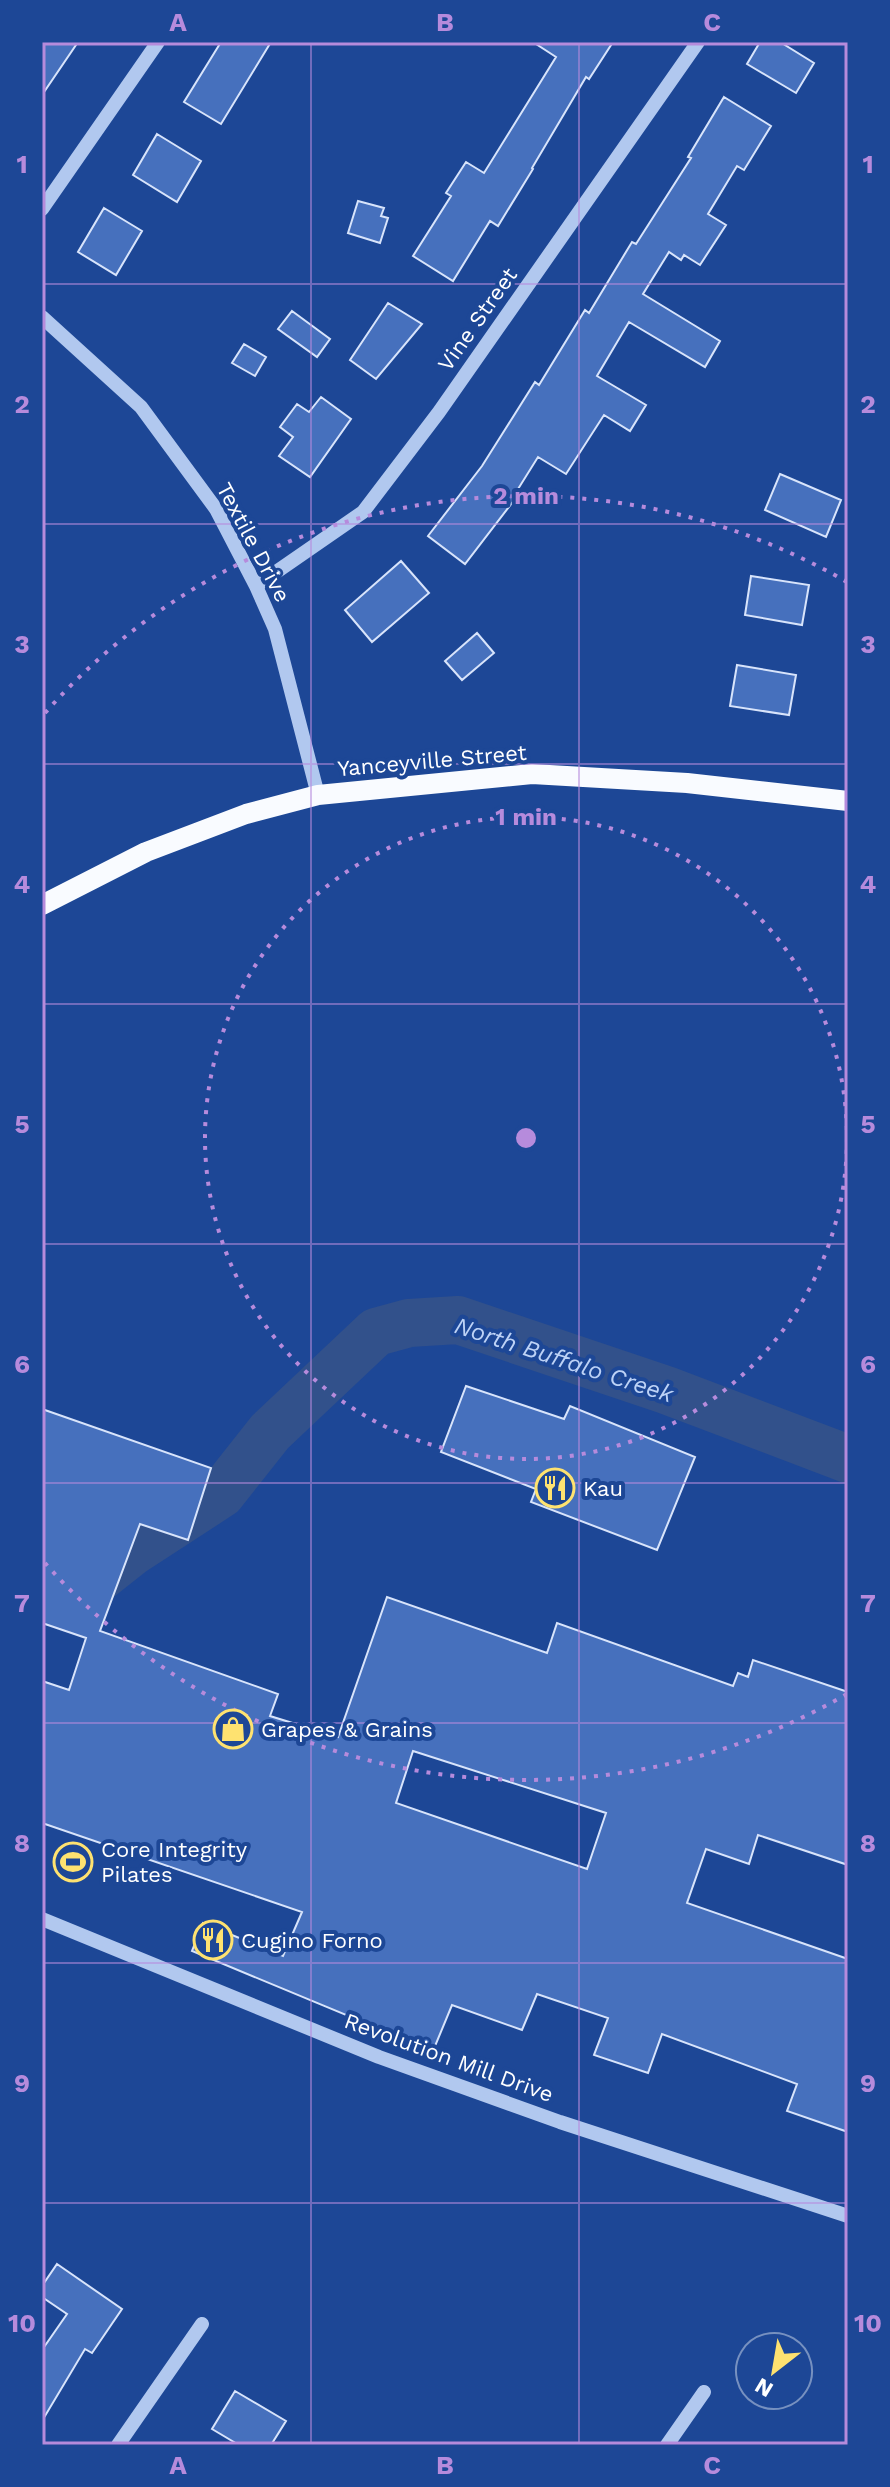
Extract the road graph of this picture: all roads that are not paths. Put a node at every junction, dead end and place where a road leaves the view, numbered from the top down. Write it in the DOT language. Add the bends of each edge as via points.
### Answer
graph roads {
  1 [pos="158,42"];
  2 [pos="698,42"];
  3 [pos="42,209"];
  4 [pos="42,317"];
  5 [pos="256,586"];
  6 [pos="318,795"];
  7 [pos="848,801"];
  8 [pos="42,905"];
  9 [pos="42,1919"];
  10 [pos="848,2216"];
  11 [pos="202,2324"];
  12 [pos="704,2392"];
  13 [pos="118,2445"];
  14 [pos="667,2445"];
  1 -- 3 [label="street"];
  2 -- 5 [label="street, Vine Street" via="363,512"];
  4 -- 5 [label="street, Textile Drive" via="141,407 216,509"];
  5 -- 6 [label="street, Textile Drive" via="275,629"];
  6 -- 7 [label="main road, Yanceyville Street" via="532,774 687,783"];
  6 -- 8 [label="main road, Yanceyville Street" via="246,814 146,852"];
  9 -- 10 [label="street, Revolution Mill Drive" via="379,2057"];
  11 -- 13 [label="street"];
  12 -- 14 [label="street"];
}
